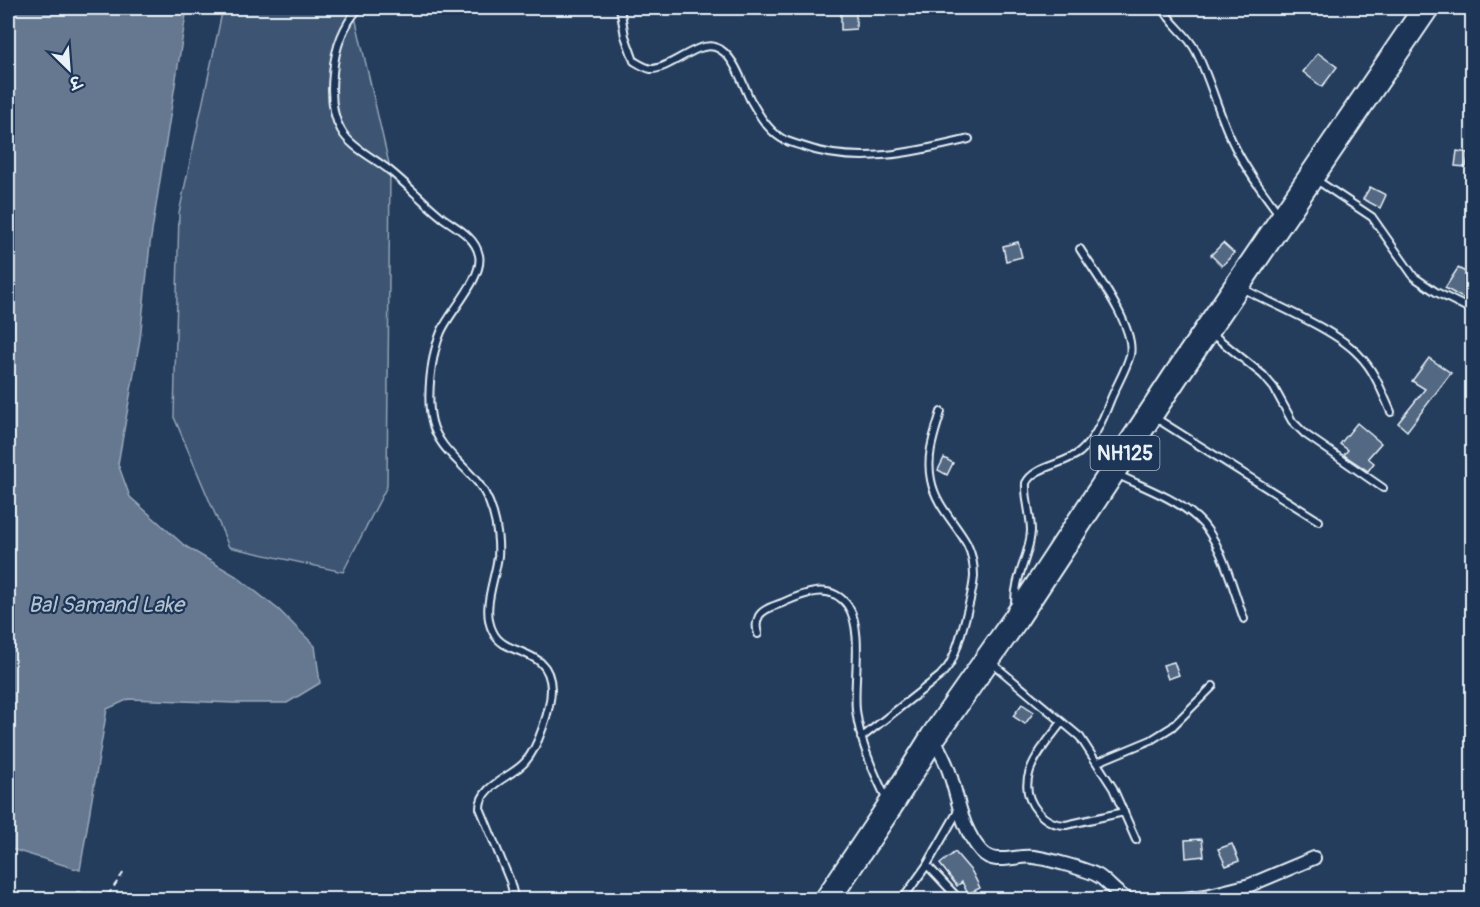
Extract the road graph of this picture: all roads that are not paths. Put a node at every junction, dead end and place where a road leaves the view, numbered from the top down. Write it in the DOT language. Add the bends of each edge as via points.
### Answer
graph roads {
  1 [pos="359,8"];
  2 [pos="620,8"];
  3 [pos="1163,8"];
  4 [pos="1426,8"];
  5 [pos="969,139"];
  6 [pos="1312,177"];
  7 [pos="1283,219"];
  8 [pos="1080,249"];
  9 [pos="1239,286"];
  10 [pos="1473,310"];
  11 [pos="1208,331"];
  12 [pos="941,412"];
  13 [pos="1391,412"];
  14 [pos="1151,415"];
  15 [pos="1112,472"];
  16 [pos="1383,488"];
  17 [pos="1319,521"];
  18 [pos="1244,619"];
  19 [pos="1015,620"];
  20 [pos="758,634"];
  21 [pos="986,659"];
  22 [pos="1213,686"];
  23 [pos="1062,722"];
  24 [pos="933,737"];
  25 [pos="861,738"];
  26 [pos="1098,762"];
  27 [pos="890,806"];
  28 [pos="959,810"];
  29 [pos="1124,812"];
  30 [pos="1136,840"];
  31 [pos="1314,858"];
  32 [pos="927,865"];
  33 [pos="8,895"];
  34 [pos="20,900"];
  35 [pos="515,900"];
  36 [pos="827,900"];
  37 [pos="902,900"];
  38 [pos="960,900"];
  39 [pos="1129,900"];
  40 [pos="1177,900"];
  1 -- 35 [label="lane" via="341,34 334,56 333,109 342,133 462,231 474,243 480,257 478,271 440,335 430,388 432,422 442,445 487,494 494,516 498,553 489,600 492,630 496,638 538,660 548,673 551,690 536,744 525,762 480,800"];
  2 -- 5 [label="lane" via="634,61 650,69 700,49 712,46 721,50 730,59 757,112 782,139 817,152 856,157 919,152"];
  3 -- 7 [label="lane" via="1196,51 1232,142"];
  4 -- 6 [label="highway, NH125"];
  6 -- 7 [label="highway, NH125"];
  6 -- 10 [label="lane" via="1372,217 1414,277"];
  7 -- 9 [label="highway, NH125"];
  8 -- 19 [label="lane" via="1126,324 1130,354 1092,439 1067,460 1029,476 1026,483 1031,531 1014,593"];
  9 -- 11 [label="highway, NH125"];
  9 -- 13 [label="lane" via="1341,340 1359,354 1372,371"];
  11 -- 14 [label="highway, NH125"];
  11 -- 16 [label="lane" via="1263,375 1292,422 1305,434"];
  12 -- 25 [label="lane" via="931,445 932,484 973,560 974,577 959,644 940,676"];
  14 -- 15 [label="highway, NH125"];
  14 -- 17 [label="lane"];
  15 -- 18 [label="lane" via="1179,504 1199,519 1212,536"];
  15 -- 19 [label="highway, NH125"];
  19 -- 21 [label="highway, NH125"];
  20 -- 25 [label="lane" via="760,614 804,593 820,590 836,595 848,606 857,640 856,709"];
  21 -- 23 [label="lane"];
  21 -- 24 [label="highway, NH125"];
  22 -- 26 [label="lane" via="1172,727"];
  23 -- 26 [label="lane" via="1080,737"];
  23 -- 29 [label="lane" via="1030,766 1026,784 1034,808 1045,820 1058,825"];
  24 -- 27 [label="highway, NH125"];
  24 -- 28 [label="street" via="947,767"];
  25 -- 27 [label="lane"];
  26 -- 29 [label="lane"];
  27 -- 36 [label="highway, NH125"];
  28 -- 32 [label="lane"];
  28 -- 39 [label="street" via="966,829 990,858 1036,857 1091,873"];
  29 -- 30 [label="lane"];
  31 -- 40 [label="street" via="1250,885"];
  32 -- 37 [label="lane"];
  32 -- 38 [label="lane"];
  33 -- 34 [label="lane"];
}
